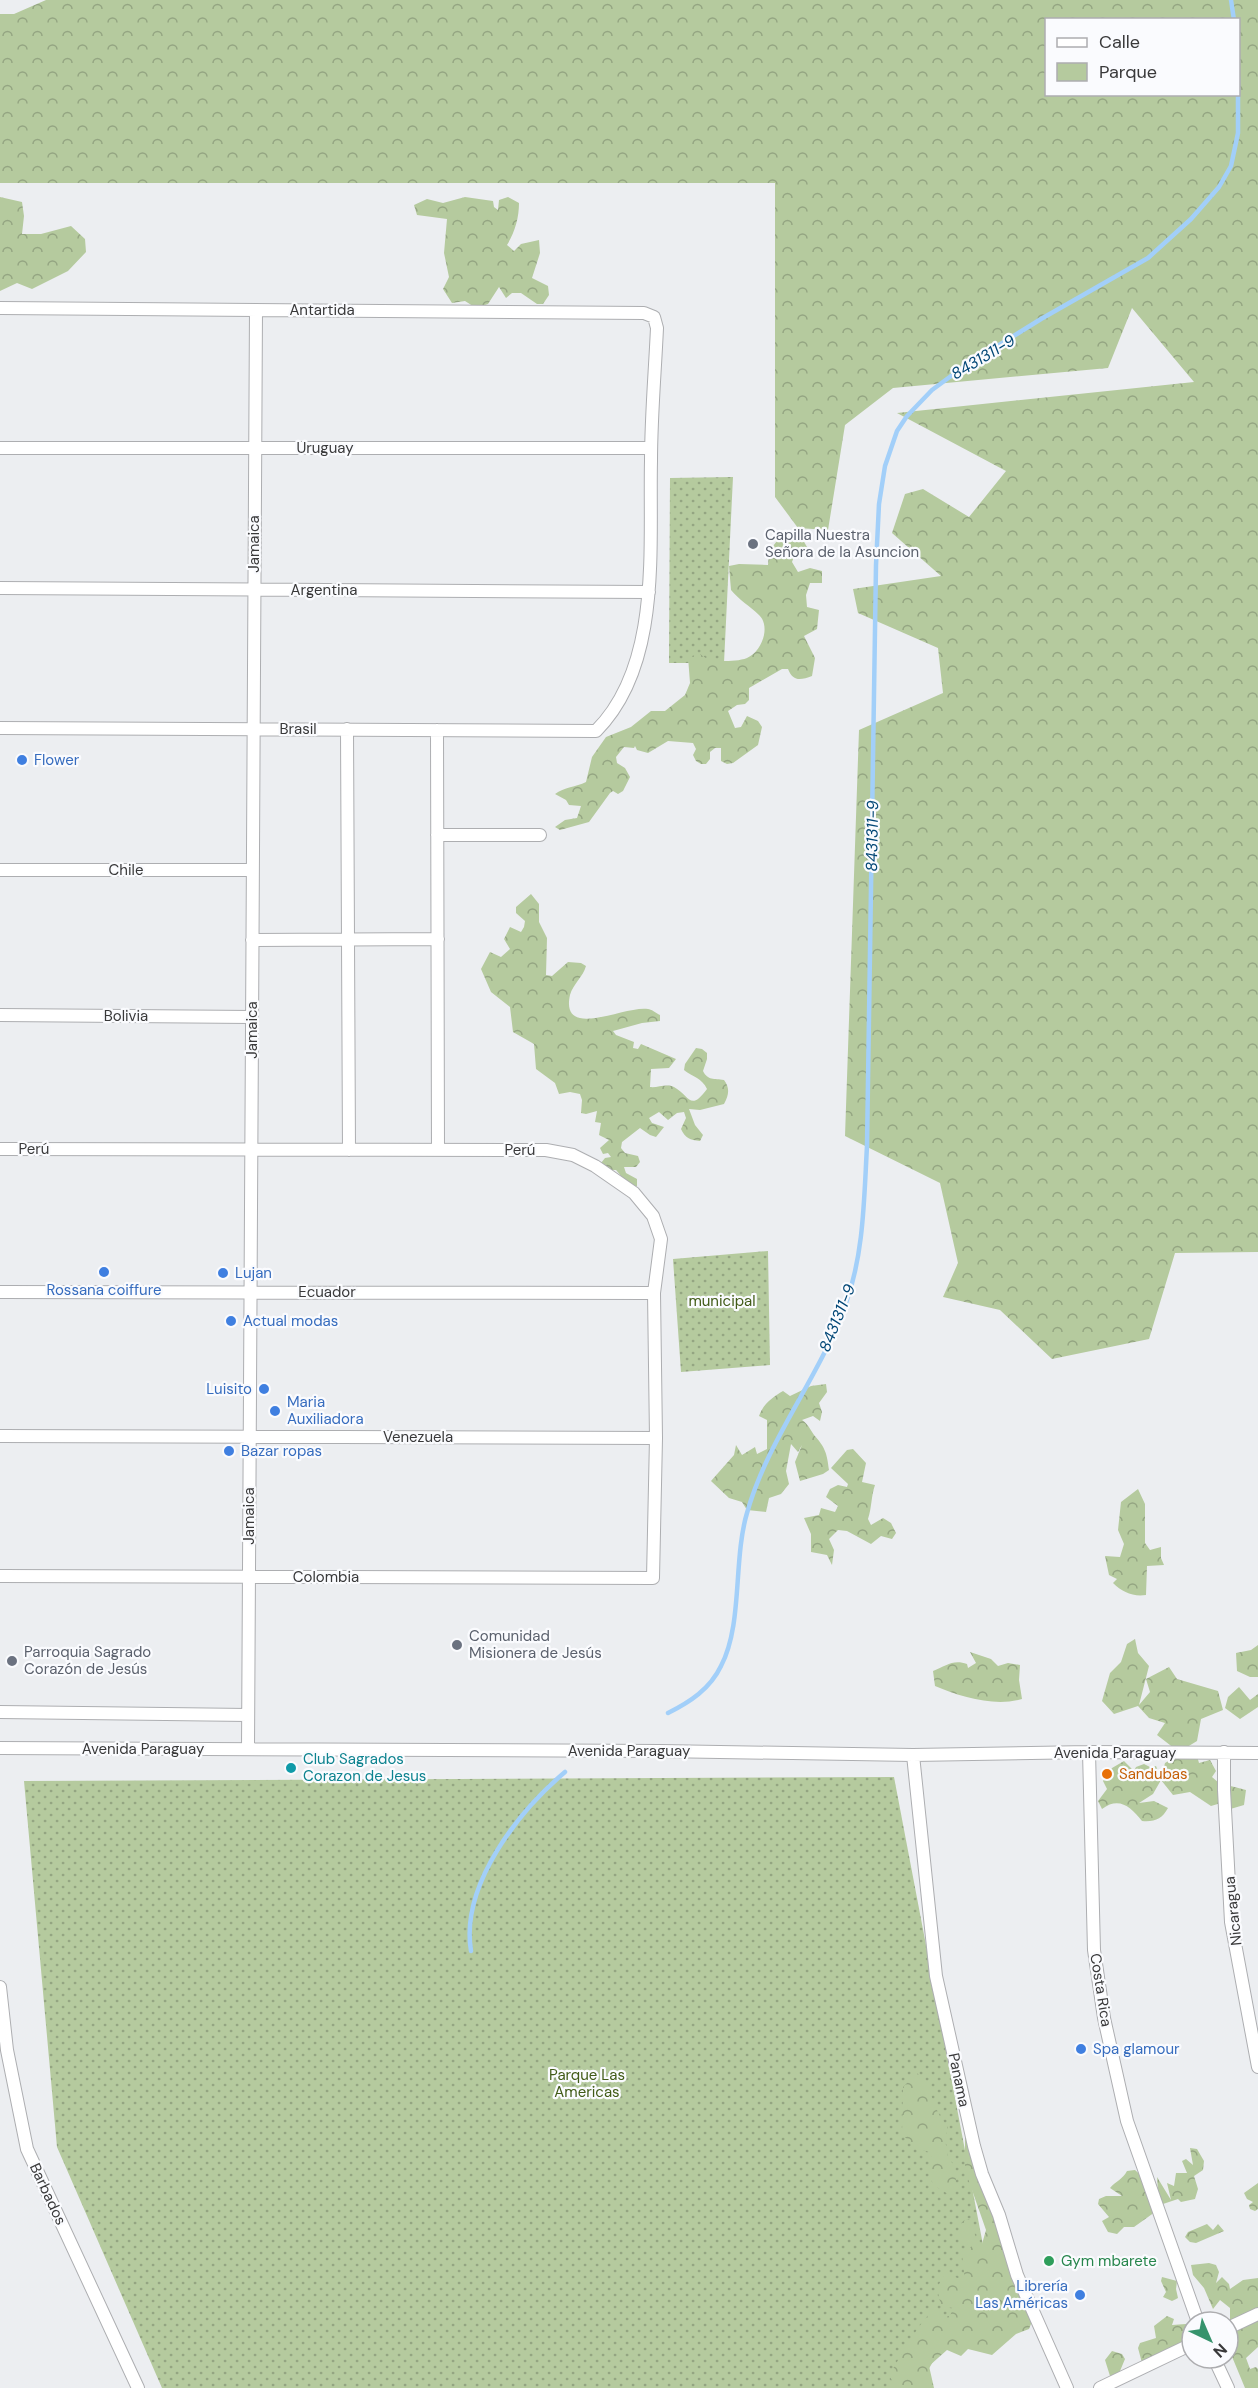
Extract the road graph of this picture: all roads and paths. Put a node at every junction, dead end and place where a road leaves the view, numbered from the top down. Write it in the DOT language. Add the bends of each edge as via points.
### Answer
graph roads {
  1 [pos="0,308"];
  2 [pos="256,310"];
  3 [pos="0,448"];
  4 [pos="255,448"];
  5 [pos="651,448"];
  6 [pos="0,588"];
  7 [pos="254,590"];
  8 [pos="649,592"];
  9 [pos="0,728"];
  10 [pos="253,729"];
  11 [pos="347,729"];
  12 [pos="437,730"];
  13 [pos="540,835"];
  14 [pos="437,836"];
  15 [pos="0,870"];
  16 [pos="252,870"];
  17 [pos="348,939"];
  18 [pos="438,939"];
  19 [pos="252,940"];
  20 [pos="0,1015"];
  21 [pos="252,1017"];
  22 [pos="0,1149"];
  23 [pos="251,1149"];
  24 [pos="349,1149"];
  25 [pos="438,1150"];
  26 [pos="0,1292"];
  27 [pos="250,1292"];
  28 [pos="654,1293"];
  29 [pos="0,1436"];
  30 [pos="249,1437"];
  31 [pos="656,1438"];
  32 [pos="0,1576"];
  33 [pos="248,1577"];
  34 [pos="652,1578"];
  35 [pos="0,1712"];
  36 [pos="248,1715"];
  37 [pos="0,1748"];
  38 [pos="248,1749"];
  39 [pos="1089,1752"];
  40 [pos="1224,1752"];
  41 [pos="1258,1753"];
  42 [pos="913,1755"];
  43 [pos="0,1987"];
  44 [pos="1258,2067"];
  45 [pos="1194,2310"];
  46 [pos="1258,2314"];
  47 [pos="1240,2322"];
  48 [pos="1180,2350"];
  49 [pos="1220,2370"];
  50 [pos="138,2388"];
  51 [pos="1067,2388"];
  52 [pos="1100,2388"];
  53 [pos="1228,2388"];
  1 -- 2 [label="street, Antartida"];
  2 -- 4 [label="street, Jamaica"];
  2 -- 5 [label="street, Antartida" via="644,313 654,317 657,328"];
  3 -- 4 [label="street, Uruguay"];
  4 -- 5 [label="street, Uruguay"];
  4 -- 7 [label="street, Jamaica"];
  5 -- 8 [label="street"];
  6 -- 7 [label="street, Argentina"];
  7 -- 8 [label="street, Argentina"];
  7 -- 10 [label="street, Jamaica"];
  8 -- 12 [label="street, Brasil" via="639,654 620,701 596,731"];
  9 -- 10 [label="street, Brasil"];
  10 -- 11 [label="street, Brasil"];
  10 -- 16 [label="street, Jamaica"];
  11 -- 12 [label="street, Brasil"];
  11 -- 17 [label="street"];
  12 -- 14 [label="street"];
  13 -- 14 [label="street"];
  14 -- 18 [label="street"];
  15 -- 16 [label="street, Chile"];
  16 -- 19 [label="street, Jamaica"];
  17 -- 18 [label="street"];
  17 -- 19 [label="street"];
  17 -- 24 [label="street"];
  18 -- 25 [label="street"];
  19 -- 21 [label="street, Jamaica"];
  20 -- 21 [label="street, Bolivia"];
  21 -- 23 [label="street, Jamaica"];
  22 -- 23 [label="street, Perú"];
  23 -- 24 [label="street, Perú"];
  23 -- 27 [label="street, Jamaica"];
  24 -- 25 [label="street, Perú"];
  25 -- 28 [label="street, Perú" via="546,1150 573,1155 594,1166 634,1193 653,1216 661,1239"];
  26 -- 27 [label="street, Ecuador"];
  27 -- 28 [label="street, Ecuador"];
  27 -- 30 [label="street, Jamaica"];
  28 -- 31 [label="street, Perú"];
  29 -- 30 [label="street, Venezuela"];
  30 -- 31 [label="street, Venezuela"];
  30 -- 33 [label="street, Jamaica"];
  31 -- 34 [label="street, Perú"];
  32 -- 33 [label="street, Colombia"];
  33 -- 34 [label="street, Colombia"];
  33 -- 36 [label="street, Jamaica"];
  35 -- 36 [label="street"];
  36 -- 38 [label="street, Jamaica"];
  37 -- 38 [label="street, Avenida Paraguay"];
  38 -- 42 [label="street, Avenida Paraguay"];
  39 -- 40 [label="street, Avenida Paraguay"];
  39 -- 42 [label="street, Avenida Paraguay"];
  39 -- 45 [label="street, Costa Rica" via="1094,1950 1104,2018 1127,2121"];
  40 -- 41 [label="street, Avenida Paraguay"];
  40 -- 44 [label="street, Nicaragua" via="1231,1922"];
  42 -- 51 [label="street, Panama" via="936,1976 974,2146 1017,2275"];
  43 -- 50 [label="street, Barbados" via="7,2050 27,2149"];
  46 -- 47 [label="street"];
  48 -- 52 [label="street"];
  49 -- 53 [label="street"];
}
